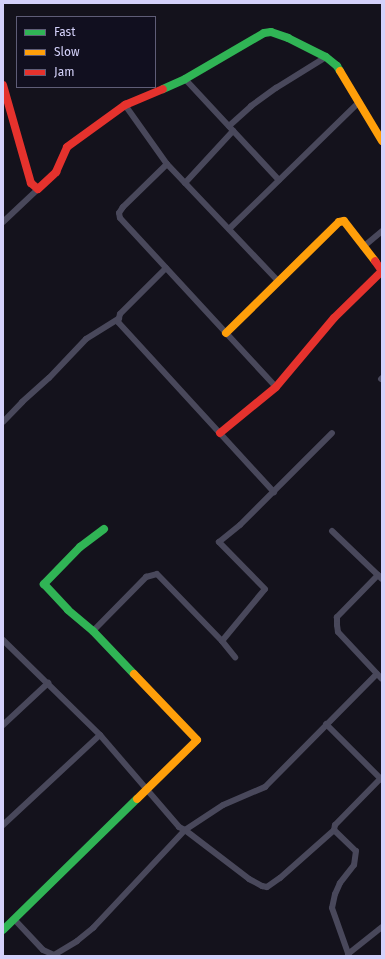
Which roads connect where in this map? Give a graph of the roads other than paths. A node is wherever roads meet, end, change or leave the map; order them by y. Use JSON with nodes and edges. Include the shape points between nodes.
{"nodes":[{"id":1,"x":326,"y":56,"type":"junction"},
{"id":2,"x":185,"y":79,"type":"junction"},
{"id":3,"x":3,"y":85,"type":"edge"},
{"id":4,"x":359,"y":102,"type":"junction"},
{"id":5,"x":125,"y":105,"type":"junction"},
{"id":6,"x":229,"y":126,"type":"junction"},
{"id":7,"x":233,"y":131,"type":"junction"},
{"id":8,"x":382,"y":141,"type":"edge"},
{"id":9,"x":167,"y":164,"type":"junction"},
{"id":10,"x":279,"y":180,"type":"junction"},
{"id":11,"x":185,"y":183,"type":"junction"},
{"id":12,"x":38,"y":189,"type":"junction"},
{"id":13,"x":3,"y":222,"type":"edge"},
{"id":14,"x":229,"y":229,"type":"junction"},
{"id":15,"x":382,"y":231,"type":"edge"},
{"id":16,"x":363,"y":247,"type":"junction"},
{"id":17,"x":166,"y":268,"type":"junction"},
{"id":18,"x":382,"y":271,"type":"edge"},
{"id":19,"x":278,"y":280,"type":"junction"},
{"id":20,"x":119,"y":318,"type":"junction"},
{"id":21,"x":226,"y":333,"type":"junction"},
{"id":22,"x":276,"y":387,"type":"junction"},
{"id":23,"x":3,"y":422,"type":"edge"},
{"id":24,"x":220,"y":432,"type":"junction"},
{"id":25,"x":332,"y":433,"type":"dead end"},
{"id":26,"x":274,"y":492,"type":"junction"},
{"id":27,"x":104,"y":529,"type":"dead end"},
{"id":28,"x":332,"y":531,"type":"dead end"},
{"id":29,"x":380,"y":577,"type":"edge"},
{"id":30,"x":93,"y":631,"type":"junction"},
{"id":31,"x":3,"y":640,"type":"edge"},
{"id":32,"x":222,"y":641,"type":"junction"},
{"id":33,"x":235,"y":657,"type":"dead end"},
{"id":34,"x":377,"y":674,"type":"junction"},
{"id":35,"x":382,"y":679,"type":"edge"},
{"id":36,"x":48,"y":683,"type":"junction"},
{"id":37,"x":326,"y":724,"type":"junction"},
{"id":38,"x":3,"y":725,"type":"edge"},
{"id":39,"x":100,"y":735,"type":"junction"},
{"id":40,"x":381,"y":780,"type":"edge"},
{"id":41,"x":148,"y":789,"type":"junction"},
{"id":42,"x":3,"y":825,"type":"edge"},
{"id":43,"x":185,"y":830,"type":"junction"},
{"id":44,"x":334,"y":830,"type":"junction"},
{"id":45,"x":14,"y":919,"type":"junction"},
{"id":46,"x":382,"y":927,"type":"edge"},
{"id":47,"x":3,"y":930,"type":"edge"},
{"id":48,"x":348,"y":955,"type":"edge"}],
"edges":[{"from":1,"to":2,"type":"street","via":[[288,38],[271,32],[264,33]]},
{"from":1,"to":4,"type":"street","via":[[337,66]]},
{"from":1,"to":6,"type":"street","via":[[251,106]]},
{"from":2,"to":5,"type":"street"},
{"from":2,"to":6,"type":"street"},
{"from":3,"to":12,"type":"street","via":[[31,183]]},
{"from":4,"to":8,"type":"street"},
{"from":4,"to":10,"type":"street"},
{"from":5,"to":9,"type":"street"},
{"from":5,"to":12,"type":"street","via":[[67,147],[56,172]]},
{"from":6,"to":7,"type":"street"},
{"from":7,"to":10,"type":"street"},
{"from":7,"to":11,"type":"street"},
{"from":9,"to":11,"type":"street"},
{"from":9,"to":17,"type":"street","via":[[119,213],[120,218]]},
{"from":10,"to":14,"type":"street"},
{"from":11,"to":14,"type":"street"},
{"from":12,"to":13,"type":"street"},
{"from":14,"to":19,"type":"street"},
{"from":15,"to":16,"type":"street"},
{"from":16,"to":18,"type":"street"},
{"from":16,"to":19,"type":"street","via":[[344,221],[339,222]]},
{"from":17,"to":20,"type":"street","via":[[120,314]]},
{"from":17,"to":21,"type":"street"},
{"from":18,"to":22,"type":"street","via":[[334,318]]},
{"from":19,"to":21,"type":"street"},
{"from":20,"to":23,"type":"street","via":[[86,339]]},
{"from":20,"to":24,"type":"street","via":[[120,324]]},
{"from":21,"to":22,"type":"street"},
{"from":22,"to":24,"type":"street"},
{"from":24,"to":26,"type":"street"},
{"from":25,"to":26,"type":"street"},
{"from":26,"to":32,"type":"street","via":[[219,542],[265,589]]},
{"from":27,"to":30,"type":"street","via":[[80,547],[44,584],[68,610]]},
{"from":28,"to":29,"type":"street"},
{"from":29,"to":34,"type":"street","via":[[336,617],[338,632]]},
{"from":30,"to":32,"type":"street","via":[[146,577],[156,574]]},
{"from":30,"to":41,"type":"street","via":[[197,740]]},
{"from":31,"to":36,"type":"street"},
{"from":32,"to":33,"type":"street"},
{"from":34,"to":35,"type":"street"},
{"from":34,"to":37,"type":"street"},
{"from":36,"to":38,"type":"street"},
{"from":36,"to":39,"type":"street"},
{"from":37,"to":40,"type":"street"},
{"from":37,"to":43,"type":"street","via":[[265,787],[223,805]]},
{"from":39,"to":41,"type":"street"},
{"from":39,"to":42,"type":"street"},
{"from":40,"to":44,"type":"street","via":[[335,825]]},
{"from":41,"to":43,"type":"street","via":[[179,827]]},
{"from":41,"to":45,"type":"street"},
{"from":43,"to":44,"type":"street","via":[[248,879],[268,887]]},
{"from":43,"to":45,"type":"street","via":[[93,928],[54,955],[43,950]]},
{"from":44,"to":48,"type":"street","via":[[356,851],[354,865],[340,883],[332,908]]},
{"from":45,"to":47,"type":"street"},
{"from":46,"to":48,"type":"street"}]}
